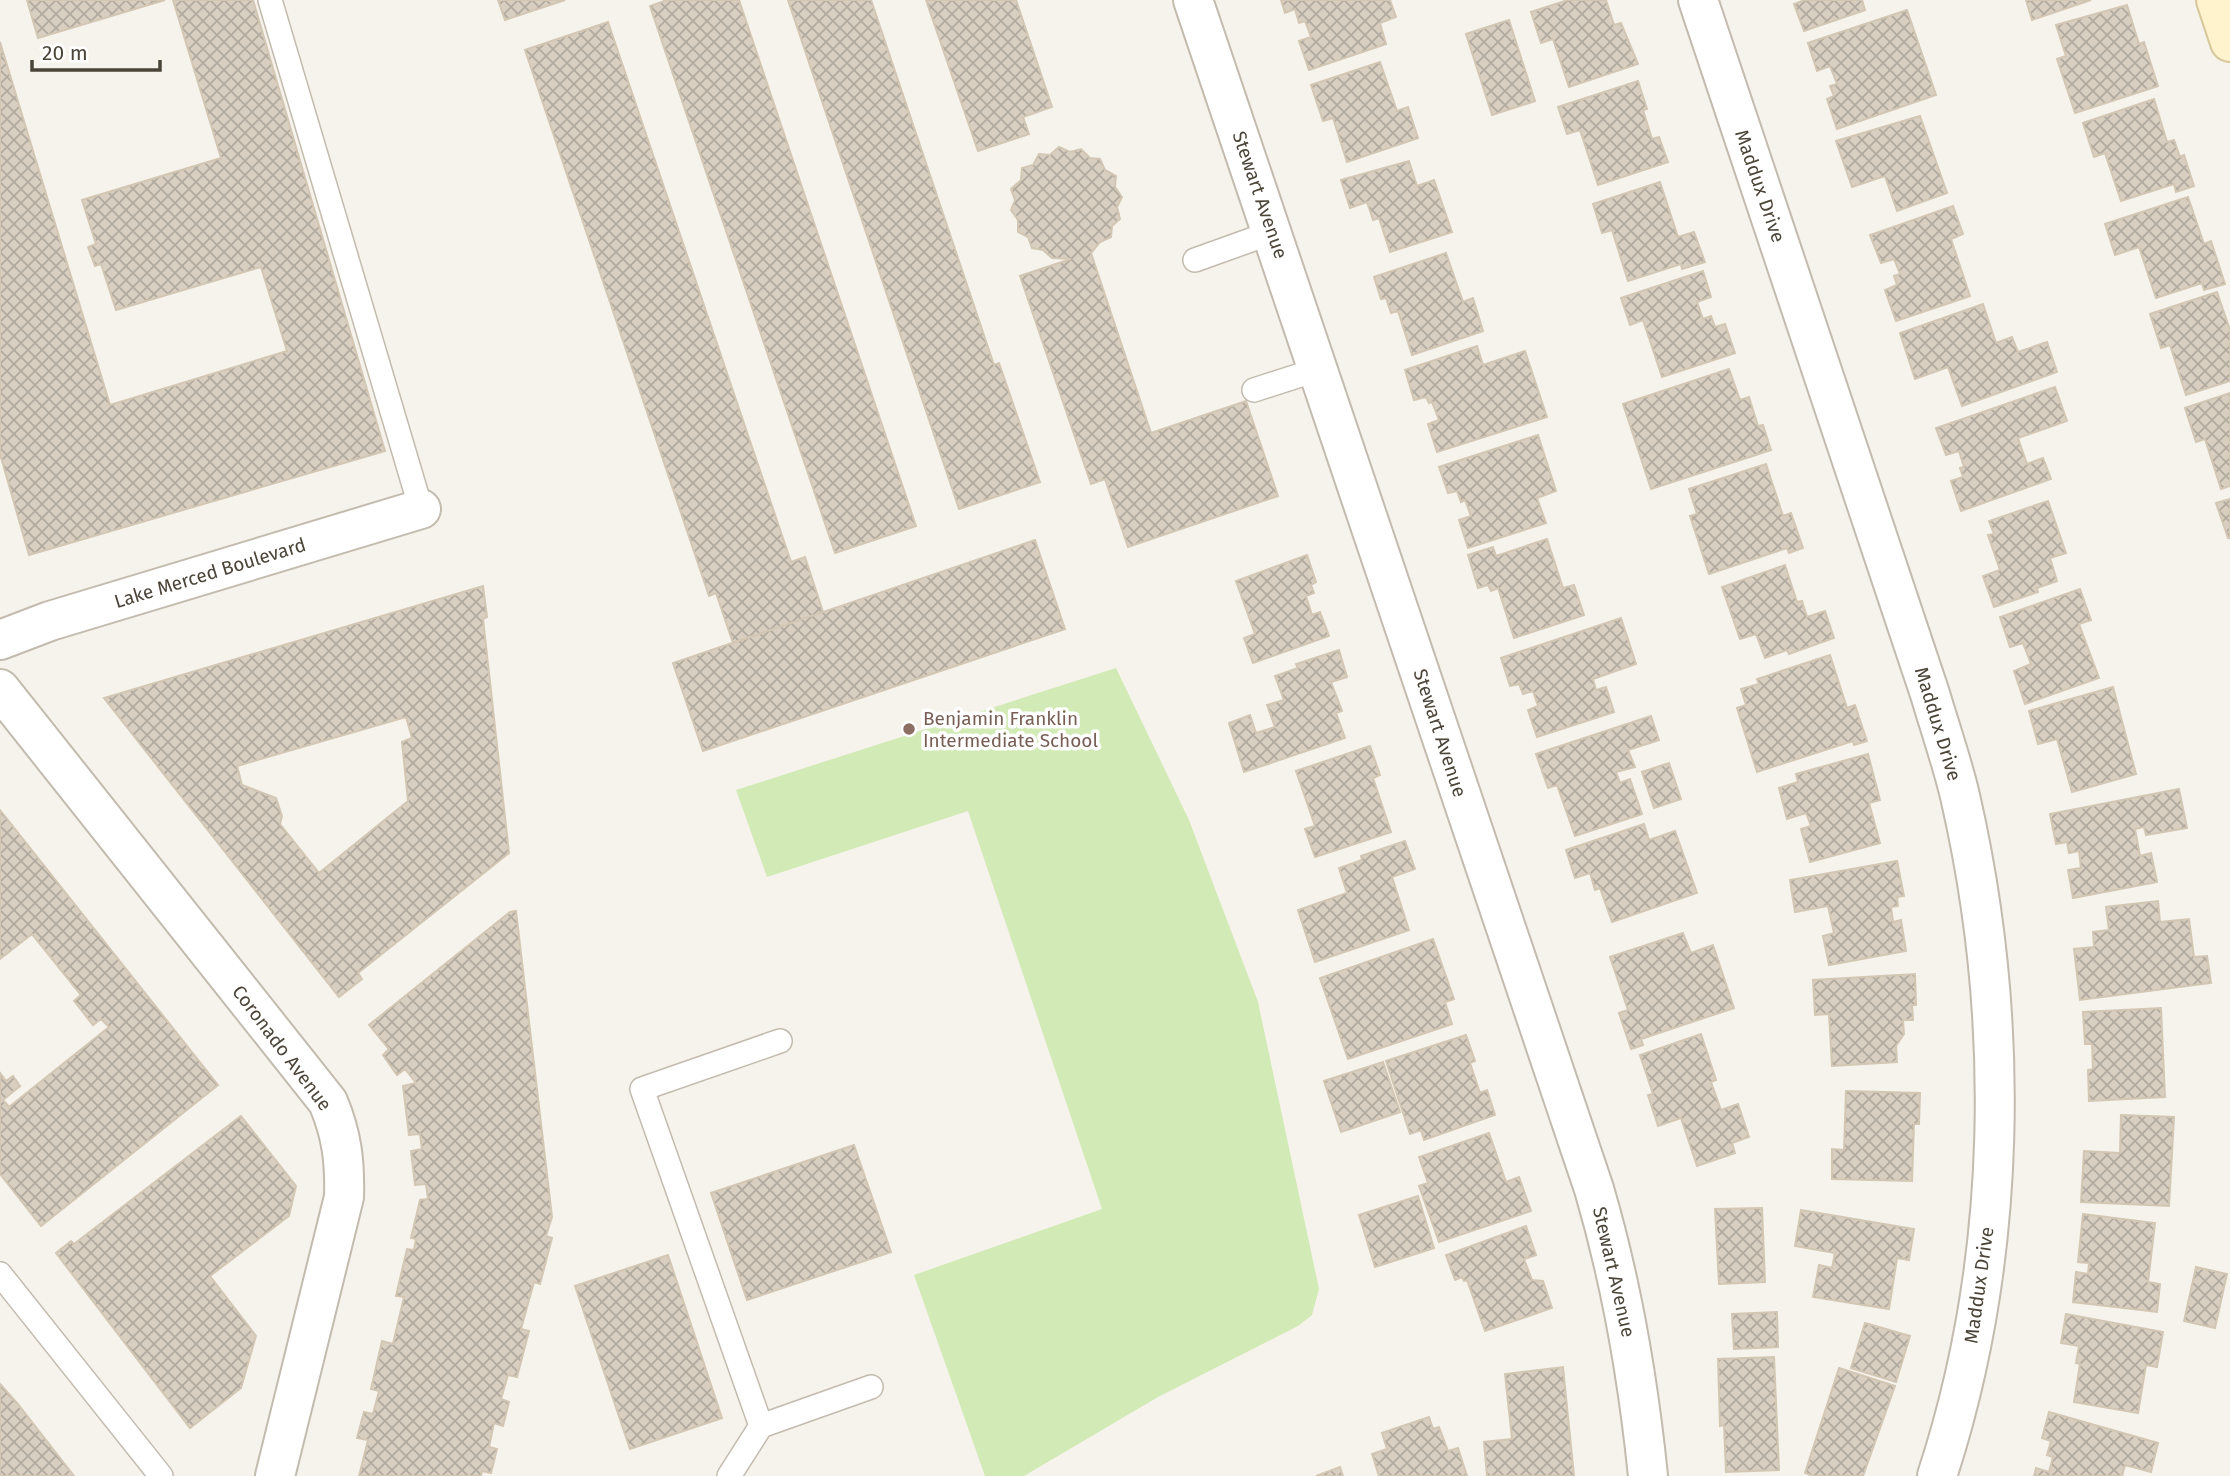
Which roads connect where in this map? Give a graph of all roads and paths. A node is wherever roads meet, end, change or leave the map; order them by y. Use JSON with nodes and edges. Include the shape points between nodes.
{"nodes":[{"id":1,"x":270,"y":0,"type":"edge"},
{"id":2,"x":1193,"y":0,"type":"edge"},
{"id":3,"x":1698,"y":0,"type":"edge"},
{"id":4,"x":2216,"y":0,"type":"edge"},
{"id":5,"x":2230,"y":41,"type":"edge"},
{"id":6,"x":1273,"y":232,"type":"junction"},
{"id":7,"x":1195,"y":260,"type":"dead end"},
{"id":8,"x":1319,"y":369,"type":"junction"},
{"id":9,"x":1254,"y":390,"type":"dead end"},
{"id":10,"x":421,"y":509,"type":"joint"},
{"id":11,"x":0,"y":640,"type":"edge"},
{"id":12,"x":0,"y":690,"type":"edge"},
{"id":13,"x":780,"y":1041,"type":"dead end"},
{"id":14,"x":0,"y":1274,"type":"edge"},
{"id":15,"x":871,"y":1387,"type":"dead end"},
{"id":16,"x":761,"y":1426,"type":"junction"},
{"id":17,"x":161,"y":1476,"type":"edge"},
{"id":18,"x":275,"y":1476,"type":"edge"},
{"id":19,"x":729,"y":1476,"type":"edge"},
{"id":20,"x":1648,"y":1476,"type":"edge"},
{"id":21,"x":1937,"y":1476,"type":"edge"}],
"edges":[{"from":1,"to":10,"type":"lane"},
{"from":2,"to":6,"type":"street","name":"Stewart Avenue"},
{"from":3,"to":21,"type":"street","name":"Maddux Drive","via":[[1930,694],[1959,794],[1978,890],[1995,1088],[1992,1181],[1968,1359]]},
{"from":4,"to":5,"type":"street"},
{"from":6,"to":7,"type":"lane"},
{"from":6,"to":8,"type":"street","name":"Stewart Avenue"},
{"from":8,"to":9,"type":"lane"},
{"from":8,"to":20,"type":"street","name":"Stewart Avenue","via":[[1605,1226],[1630,1333]]},
{"from":10,"to":11,"type":"street","name":"Lake Merced Boulevard"},
{"from":12,"to":18,"type":"street","name":"Coronado Avenue","via":[[328,1102],[341,1132],[344,1197]]},
{"from":13,"to":16,"type":"lane","via":[[642,1089]]},
{"from":14,"to":17,"type":"lane"},
{"from":15,"to":16,"type":"lane"},
{"from":16,"to":19,"type":"lane"}]}
